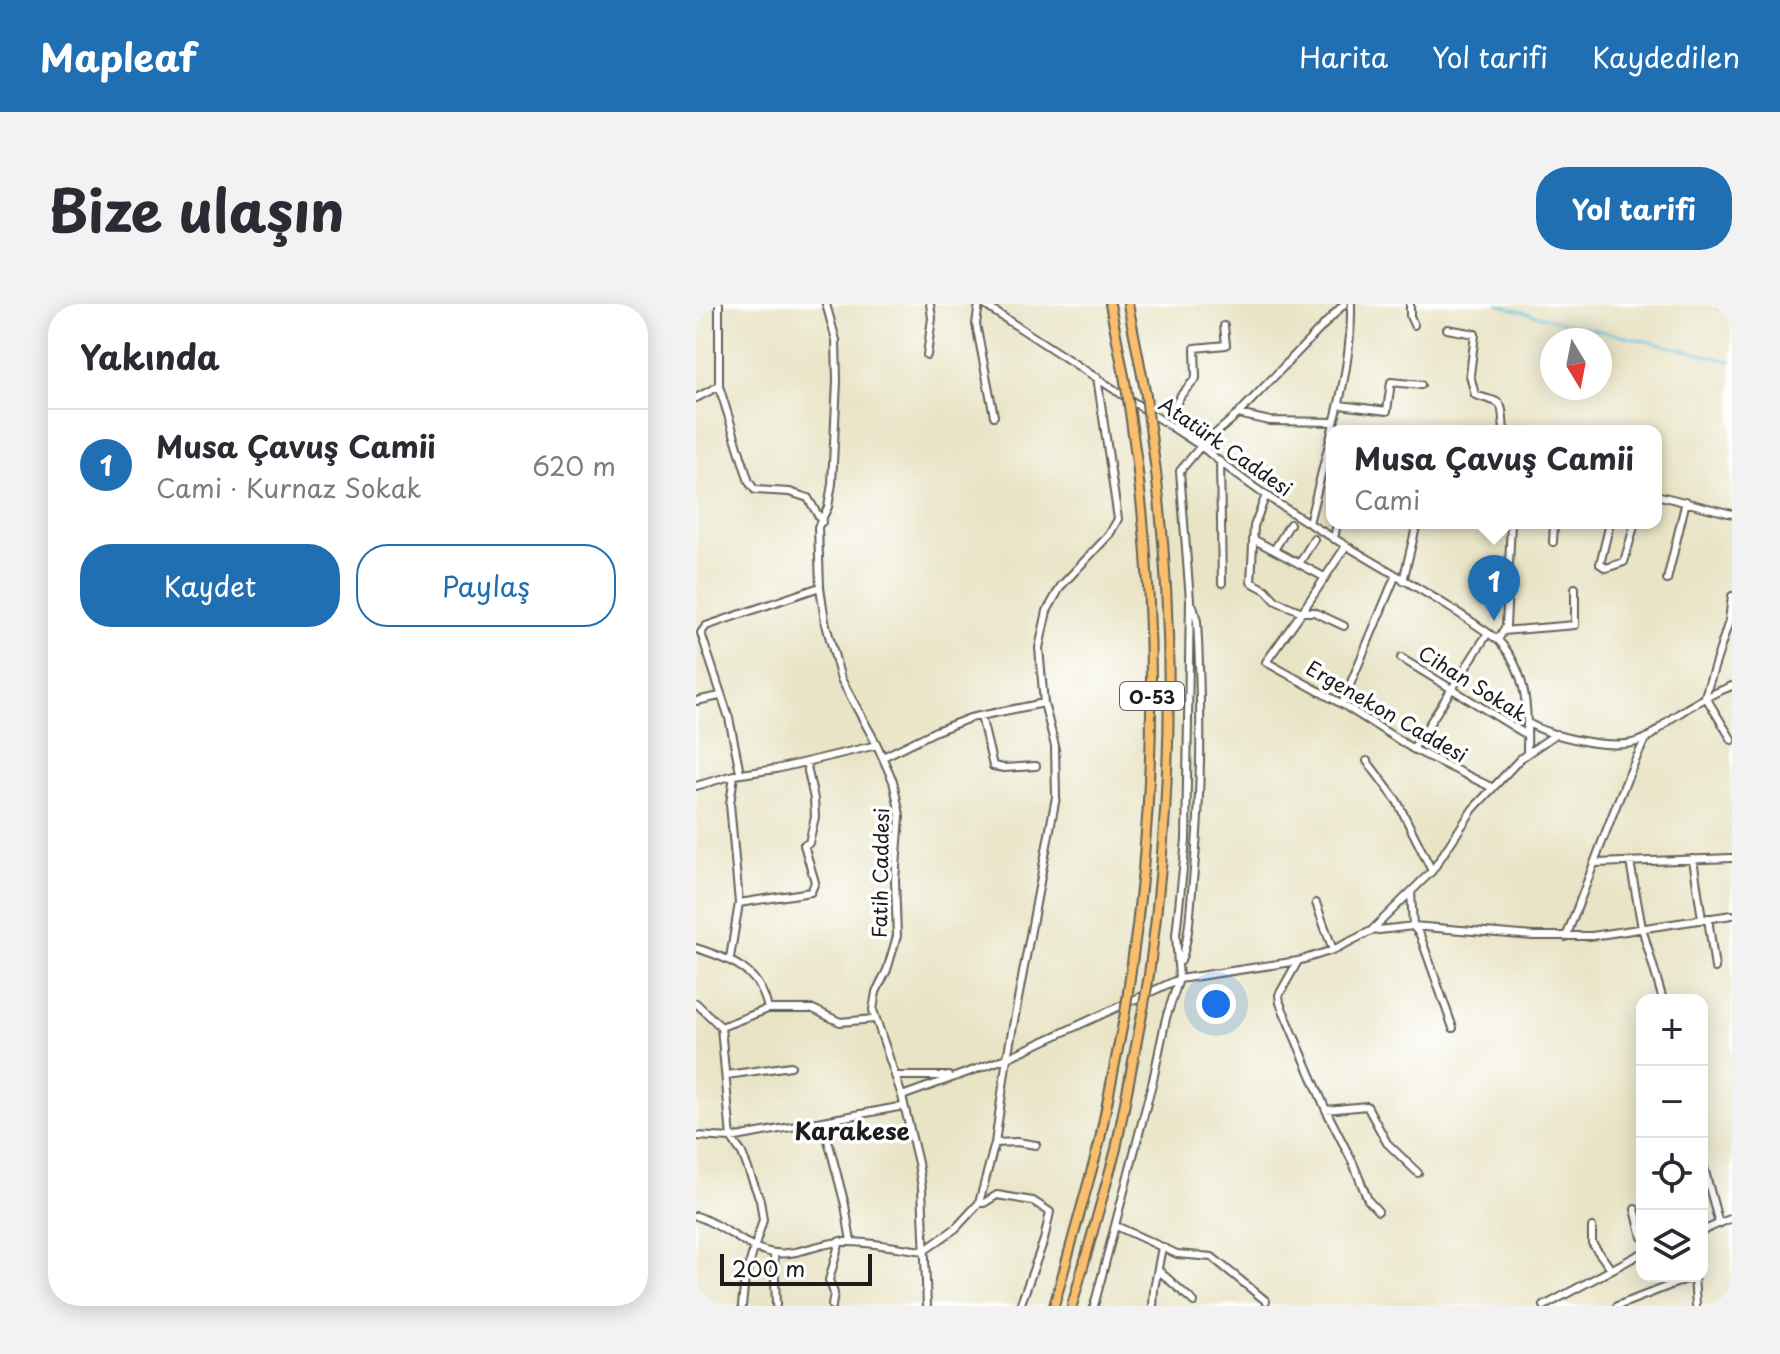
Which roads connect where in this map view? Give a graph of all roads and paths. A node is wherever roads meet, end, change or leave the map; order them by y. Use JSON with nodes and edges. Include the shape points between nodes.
{"nodes":[{"id":1,"x":719,"y":304,"type":"edge"},
{"id":2,"x":826,"y":304,"type":"edge"},
{"id":3,"x":930,"y":304,"type":"edge"},
{"id":4,"x":981,"y":304,"type":"edge"},
{"id":5,"x":1110,"y":304,"type":"edge"},
{"id":6,"x":1128,"y":304,"type":"edge"},
{"id":7,"x":1344,"y":304,"type":"edge"},
{"id":8,"x":1351,"y":304,"type":"edge"},
{"id":9,"x":1410,"y":304,"type":"edge"},
{"id":10,"x":1721,"y":304,"type":"edge"},
{"id":11,"x":1732,"y":306,"type":"edge"},
{"id":12,"x":1414,"y":325,"type":"dead end"},
{"id":13,"x":1224,"y":326,"type":"dead end"},
{"id":14,"x":1447,"y":329,"type":"dead end"},
{"id":15,"x":927,"y":355,"type":"dead end"},
{"id":16,"x":1097,"y":377,"type":"junction"},
{"id":17,"x":1421,"y":385,"type":"dead end"},
{"id":18,"x":719,"y":386,"type":"junction"},
{"id":19,"x":696,"y":398,"type":"edge"},
{"id":20,"x":1340,"y":405,"type":"junction"},
{"id":21,"x":1238,"y":414,"type":"junction"},
{"id":22,"x":994,"y":416,"type":"dead end"},
{"id":23,"x":1334,"y":422,"type":"junction"},
{"id":24,"x":1333,"y":425,"type":"edge"},
{"id":25,"x":1503,"y":425,"type":"edge"},
{"id":26,"x":1181,"y":433,"type":"junction"},
{"id":27,"x":1201,"y":446,"type":"junction"},
{"id":28,"x":1326,"y":455,"type":"edge"},
{"id":29,"x":1220,"y":462,"type":"junction"},
{"id":30,"x":1266,"y":495,"type":"junction"},
{"id":31,"x":1662,"y":496,"type":"edge"},
{"id":32,"x":1686,"y":501,"type":"junction"},
{"id":33,"x":1732,"y":514,"type":"edge"},
{"id":34,"x":822,"y":522,"type":"junction"},
{"id":35,"x":1309,"y":523,"type":"junction"},
{"id":36,"x":1290,"y":524,"type":"dead end"},
{"id":37,"x":1336,"y":529,"type":"edge"},
{"id":38,"x":1415,"y":529,"type":"edge"},
{"id":39,"x":1511,"y":529,"type":"edge"},
{"id":40,"x":1554,"y":529,"type":"edge"},
{"id":41,"x":1609,"y":529,"type":"edge"},
{"id":42,"x":1633,"y":529,"type":"edge"},
{"id":43,"x":1253,"y":539,"type":"junction"},
{"id":44,"x":1314,"y":539,"type":"dead end"},
{"id":45,"x":1334,"y":539,"type":"junction"},
{"id":46,"x":1553,"y":542,"type":"dead end"},
{"id":47,"x":1346,"y":546,"type":"junction"},
{"id":48,"x":1274,"y":550,"type":"junction"},
{"id":49,"x":1299,"y":564,"type":"junction"},
{"id":50,"x":1324,"y":577,"type":"junction"},
{"id":51,"x":1395,"y":577,"type":"junction"},
{"id":52,"x":1667,"y":580,"type":"dead end"},
{"id":53,"x":1403,"y":581,"type":"junction"},
{"id":54,"x":1222,"y":583,"type":"dead end"},
{"id":55,"x":820,"y":587,"type":"junction"},
{"id":56,"x":1575,"y":588,"type":"dead end"},
{"id":57,"x":1732,"y":596,"type":"edge"},
{"id":58,"x":1190,"y":600,"type":"junction"},
{"id":59,"x":1302,"y":612,"type":"junction"},
{"id":60,"x":696,"y":620,"type":"edge"},
{"id":61,"x":1344,"y":626,"type":"dead end"},
{"id":62,"x":704,"y":628,"type":"junction"},
{"id":63,"x":1503,"y":631,"type":"junction"},
{"id":64,"x":1488,"y":633,"type":"junction"},
{"id":65,"x":1498,"y":640,"type":"junction"},
{"id":66,"x":1401,"y":658,"type":"dead end"},
{"id":67,"x":1732,"y":686,"type":"edge"},
{"id":68,"x":1452,"y":690,"type":"junction"},
{"id":69,"x":720,"y":696,"type":"junction"},
{"id":70,"x":1705,"y":696,"type":"junction"},
{"id":71,"x":696,"y":701,"type":"edge"},
{"id":72,"x":1044,"y":703,"type":"junction"},
{"id":73,"x":1342,"y":704,"type":"junction"},
{"id":74,"x":981,"y":716,"type":"junction"},
{"id":75,"x":1528,"y":723,"type":"junction"},
{"id":76,"x":1556,"y":734,"type":"junction"},
{"id":77,"x":1527,"y":735,"type":"junction"},
{"id":78,"x":1646,"y":739,"type":"junction"},
{"id":79,"x":1732,"y":740,"type":"edge"},
{"id":80,"x":877,"y":745,"type":"junction"},
{"id":81,"x":1413,"y":749,"type":"junction"},
{"id":82,"x":1527,"y":752,"type":"junction"},
{"id":83,"x":883,"y":757,"type":"junction"},
{"id":84,"x":1367,"y":761,"type":"dead end"},
{"id":85,"x":806,"y":762,"type":"junction"},
{"id":86,"x":1036,"y":766,"type":"dead end"},
{"id":87,"x":737,"y":773,"type":"junction"},
{"id":88,"x":696,"y":786,"type":"edge"},
{"id":89,"x":1493,"y":788,"type":"junction"},
{"id":90,"x":1732,"y":858,"type":"edge"},
{"id":91,"x":1693,"y":859,"type":"junction"},
{"id":92,"x":1630,"y":862,"type":"junction"},
{"id":93,"x":1596,"y":863,"type":"junction"},
{"id":94,"x":1432,"y":871,"type":"junction"},
{"id":95,"x":1411,"y":891,"type":"junction"},
{"id":96,"x":739,"y":903,"type":"junction"},
{"id":97,"x":1316,"y":903,"type":"dead end"},
{"id":98,"x":1732,"y":915,"type":"edge"},
{"id":99,"x":1705,"y":919,"type":"junction"},
{"id":100,"x":1413,"y":926,"type":"junction"},
{"id":101,"x":1642,"y":928,"type":"junction"},
{"id":102,"x":1371,"y":931,"type":"junction"},
{"id":103,"x":1566,"y":937,"type":"junction"},
{"id":104,"x":696,"y":948,"type":"edge"},
{"id":105,"x":1333,"y":950,"type":"junction"},
{"id":106,"x":730,"y":958,"type":"junction"},
{"id":107,"x":1298,"y":961,"type":"junction"},
{"id":108,"x":1179,"y":968,"type":"junction"},
{"id":109,"x":1715,"y":968,"type":"dead end"},
{"id":110,"x":1179,"y":979,"type":"junction"},
{"id":111,"x":1661,"y":994,"type":"edge"},
{"id":112,"x":696,"y":1003,"type":"edge"},
{"id":113,"x":768,"y":1009,"type":"junction"},
{"id":114,"x":874,"y":1019,"type":"junction"},
{"id":115,"x":721,"y":1027,"type":"junction"},
{"id":116,"x":1453,"y":1028,"type":"dead end"},
{"id":117,"x":1007,"y":1058,"type":"junction"},
{"id":118,"x":791,"y":1066,"type":"dead end"},
{"id":119,"x":727,"y":1075,"type":"junction"},
{"id":120,"x":895,"y":1076,"type":"junction"},
{"id":121,"x":956,"y":1076,"type":"junction"},
{"id":122,"x":902,"y":1096,"type":"junction"},
{"id":123,"x":904,"y":1106,"type":"junction"},
{"id":124,"x":1326,"y":1110,"type":"junction"},
{"id":125,"x":823,"y":1121,"type":"junction"},
{"id":126,"x":696,"y":1136,"type":"edge"},
{"id":127,"x":731,"y":1138,"type":"junction"},
{"id":128,"x":995,"y":1143,"type":"junction"},
{"id":129,"x":1036,"y":1145,"type":"dead end"},
{"id":130,"x":988,"y":1171,"type":"junction"},
{"id":131,"x":1418,"y":1173,"type":"dead end"},
{"id":132,"x":1708,"y":1183,"type":"edge"},
{"id":133,"x":997,"y":1195,"type":"junction"},
{"id":134,"x":979,"y":1203,"type":"junction"},
{"id":135,"x":1635,"y":1209,"type":"dead end"},
{"id":136,"x":1378,"y":1211,"type":"dead end"},
{"id":137,"x":1636,"y":1213,"type":"edge"},
{"id":138,"x":696,"y":1216,"type":"edge"},
{"id":139,"x":1732,"y":1218,"type":"edge"},
{"id":140,"x":1719,"y":1224,"type":"junction"},
{"id":141,"x":1116,"y":1226,"type":"junction"},
{"id":142,"x":1592,"y":1227,"type":"dead end"},
{"id":143,"x":1708,"y":1229,"type":"edge"},
{"id":144,"x":840,"y":1241,"type":"junction"},
{"id":145,"x":851,"y":1242,"type":"junction"},
{"id":146,"x":757,"y":1247,"type":"junction"},
{"id":147,"x":1162,"y":1247,"type":"junction"},
{"id":148,"x":924,"y":1251,"type":"junction"},
{"id":149,"x":774,"y":1253,"type":"junction"},
{"id":150,"x":1636,"y":1256,"type":"edge"},
{"id":151,"x":1610,"y":1268,"type":"junction"},
{"id":152,"x":1158,"y":1270,"type":"junction"},
{"id":153,"x":1679,"y":1282,"type":"edge"},
{"id":154,"x":1694,"y":1282,"type":"edge"},
{"id":155,"x":1266,"y":1301,"type":"dead end"},
{"id":156,"x":1194,"y":1302,"type":"dead end"},
{"id":157,"x":776,"y":1305,"type":"edge"},
{"id":158,"x":742,"y":1306,"type":"edge"},
{"id":159,"x":832,"y":1306,"type":"edge"},
{"id":160,"x":927,"y":1306,"type":"edge"},
{"id":161,"x":1020,"y":1306,"type":"edge"},
{"id":162,"x":1054,"y":1306,"type":"edge"},
{"id":163,"x":1072,"y":1306,"type":"edge"},
{"id":164,"x":1094,"y":1306,"type":"edge"},
{"id":165,"x":1153,"y":1306,"type":"edge"},
{"id":166,"x":1544,"y":1306,"type":"edge"},
{"id":167,"x":1617,"y":1306,"type":"edge"},
{"id":168,"x":1696,"y":1306,"type":"edge"}],
"edges":[{"from":1,"to":18,"type":"street"},
{"from":2,"to":34,"type":"street","name":"Fatih Caddesi","via":[[836,340],[837,381],[832,484]]},
{"from":3,"to":15,"type":"street"},
{"from":4,"to":16,"type":"street","name":"Atatürk Caddesi"},
{"from":4,"to":22,"type":"street","via":[[976,324]]},
{"from":5,"to":162,"type":"highway","number":"O-53","bridge":true,"via":[[1129,406],[1149,591],[1152,721],[1143,874],[1125,1013],[1099,1144]]},
{"from":6,"to":163,"type":"highway","number":"O-53","bridge":true,"via":[[1146,396],[1167,590],[1170,735],[1149,975],[1116,1149]]},
{"from":7,"to":21,"type":"street"},
{"from":8,"to":20,"type":"street"},
{"from":9,"to":12,"type":"street"},
{"from":10,"to":11,"type":"street"},
{"from":13,"to":26,"type":"street","via":[[1226,345],[1195,348],[1196,378],[1173,409]]},
{"from":14,"to":25,"type":"street","via":[[1475,334],[1471,386],[1475,395],[1501,403]]},
{"from":16,"to":26,"type":"street","name":"Atatürk Caddesi"},
{"from":16,"to":72,"type":"street","via":[[1118,519],[1061,586],[1047,611],[1039,648]]},
{"from":17,"to":20,"type":"street","via":[[1391,382],[1387,411]]},
{"from":18,"to":19,"type":"street"},
{"from":18,"to":34,"type":"street","via":[[755,490],[808,498]]},
{"from":20,"to":23,"type":"street"},
{"from":21,"to":23,"type":"street","via":[[1270,421]]},
{"from":21,"to":27,"type":"street"},
{"from":23,"to":24,"type":"street"},
{"from":26,"to":27,"type":"street","name":"Atatürk Caddesi"},
{"from":27,"to":29,"type":"street","name":"Atatürk Caddesi"},
{"from":27,"to":58,"type":"street","via":[[1179,476]]},
{"from":28,"to":35,"type":"street"},
{"from":29,"to":30,"type":"street","name":"Atatürk Caddesi"},
{"from":29,"to":54,"type":"street"},
{"from":30,"to":35,"type":"street","name":"Atatürk Caddesi"},
{"from":30,"to":43,"type":"street"},
{"from":31,"to":32,"type":"street"},
{"from":32,"to":33,"type":"street"},
{"from":32,"to":52,"type":"street"},
{"from":34,"to":55,"type":"street","name":"Fatih Caddesi"},
{"from":35,"to":45,"type":"street","name":"Atatürk Caddesi"},
{"from":36,"to":48,"type":"street"},
{"from":37,"to":45,"type":"street"},
{"from":38,"to":53,"type":"street"},
{"from":39,"to":63,"type":"street"},
{"from":40,"to":46,"type":"street"},
{"from":41,"to":42,"type":"street","via":[[1600,564],[1606,568],[1624,562]]},
{"from":43,"to":48,"type":"street"},
{"from":43,"to":59,"type":"street","via":[[1251,582]]},
{"from":44,"to":49,"type":"street"},
{"from":45,"to":47,"type":"street","name":"Atatürk Caddesi"},
{"from":47,"to":50,"type":"street"},
{"from":47,"to":51,"type":"street","name":"Atatürk Caddesi"},
{"from":48,"to":49,"type":"street"},
{"from":49,"to":50,"type":"street"},
{"from":50,"to":59,"type":"street"},
{"from":51,"to":53,"type":"street","name":"Atatürk Caddesi"},
{"from":51,"to":73,"type":"street"},
{"from":53,"to":64,"type":"street","name":"Atatürk Caddesi"},
{"from":55,"to":62,"type":"street"},
{"from":55,"to":80,"type":"street","name":"Fatih Caddesi","via":[[841,679]]},
{"from":56,"to":63,"type":"street","via":[[1575,625]]},
{"from":57,"to":70,"type":"street"},
{"from":58,"to":108,"type":"street"},
{"from":58,"to":108,"type":"street","via":[[1197,621],[1202,747],[1196,857]]},
{"from":59,"to":61,"type":"street"},
{"from":59,"to":73,"type":"street","name":"Ergenekon Caddesi","via":[[1266,662]]},
{"from":60,"to":62,"type":"street"},
{"from":62,"to":69,"type":"street","via":[[703,645]]},
{"from":63,"to":65,"type":"street"},
{"from":64,"to":65,"type":"street","name":"Atatürk Caddesi"},
{"from":64,"to":68,"type":"street"},
{"from":65,"to":75,"type":"street","name":"Atatürk Caddesi","via":[[1521,674]]},
{"from":66,"to":68,"type":"street","name":"Cihan Sokak"},
{"from":67,"to":70,"type":"street"},
{"from":68,"to":77,"type":"street","name":"Cihan Sokak"},
{"from":68,"to":81,"type":"street"},
{"from":69,"to":71,"type":"street"},
{"from":69,"to":87,"type":"street","via":[[729,718]]},
{"from":70,"to":78,"type":"street"},
{"from":70,"to":79,"type":"street"},
{"from":72,"to":74,"type":"street"},
{"from":72,"to":117,"type":"street","via":[[1055,746],[1056,797]]},
{"from":73,"to":81,"type":"street","name":"Ergenekon Caddesi"},
{"from":74,"to":83,"type":"street"},
{"from":74,"to":86,"type":"street","via":[[993,766]]},
{"from":75,"to":76,"type":"street"},
{"from":75,"to":77,"type":"street","name":"Atatürk Caddesi"},
{"from":76,"to":78,"type":"street","via":[[1609,744]]},
{"from":76,"to":82,"type":"street"},
{"from":77,"to":82,"type":"street","name":"Atatürk Caddesi"},
{"from":78,"to":93,"type":"street"},
{"from":80,"to":83,"type":"street","name":"Fatih Caddesi"},
{"from":80,"to":85,"type":"street"},
{"from":81,"to":89,"type":"street","name":"Ergenekon Caddesi"},
{"from":82,"to":89,"type":"street"},
{"from":83,"to":114,"type":"street","name":"Fatih Caddesi","via":[[900,816],[897,936],[873,1001]]},
{"from":84,"to":94,"type":"street","via":[[1397,801]]},
{"from":85,"to":87,"type":"street"},
{"from":85,"to":96,"type":"street","via":[[814,808],[809,843],[804,845],[815,882],[811,892]]},
{"from":87,"to":88,"type":"street"},
{"from":87,"to":96,"type":"street","via":[[730,804]]},
{"from":89,"to":94,"type":"street"},
{"from":90,"to":91,"type":"street"},
{"from":91,"to":92,"type":"street"},
{"from":91,"to":99,"type":"street"},
{"from":92,"to":93,"type":"street"},
{"from":92,"to":101,"type":"street"},
{"from":93,"to":103,"type":"street"},
{"from":94,"to":95,"type":"street"},
{"from":95,"to":100,"type":"street"},
{"from":95,"to":102,"type":"street"},
{"from":96,"to":106,"type":"street"},
{"from":97,"to":105,"type":"street"},
{"from":98,"to":99,"type":"street"},
{"from":99,"to":101,"type":"street"},
{"from":99,"to":109,"type":"street"},
{"from":100,"to":102,"type":"street"},
{"from":100,"to":103,"type":"street"},
{"from":100,"to":116,"type":"street"},
{"from":101,"to":103,"type":"street"},
{"from":101,"to":111,"type":"street"},
{"from":102,"to":105,"type":"street"},
{"from":104,"to":106,"type":"street"},
{"from":105,"to":107,"type":"street"},
{"from":106,"to":113,"type":"street","via":[[762,985]]},
{"from":107,"to":110,"type":"street"},
{"from":107,"to":124,"type":"street","via":[[1279,995],[1280,1003]]},
{"from":108,"to":110,"type":"street"},
{"from":110,"to":117,"type":"street"},
{"from":110,"to":141,"type":"street"},
{"from":112,"to":115,"type":"street"},
{"from":113,"to":114,"type":"street","via":[[813,1009],[840,1022]]},
{"from":113,"to":115,"type":"street"},
{"from":114,"to":120,"type":"street"},
{"from":115,"to":119,"type":"street"},
{"from":117,"to":121,"type":"street"},
{"from":117,"to":128,"type":"street"},
{"from":118,"to":119,"type":"street"},
{"from":119,"to":127,"type":"street"},
{"from":120,"to":121,"type":"street"},
{"from":120,"to":122,"type":"street"},
{"from":121,"to":122,"type":"street"},
{"from":122,"to":123,"type":"street"},
{"from":123,"to":125,"type":"street"},
{"from":123,"to":148,"type":"street","via":[[922,1188]]},
{"from":124,"to":131,"type":"street","via":[[1367,1106],[1387,1143]]},
{"from":124,"to":136,"type":"street"},
{"from":125,"to":127,"type":"street"},
{"from":125,"to":145,"type":"street"},
{"from":126,"to":127,"type":"street"},
{"from":127,"to":146,"type":"street","via":[[760,1200],[763,1220]]},
{"from":128,"to":129,"type":"street"},
{"from":128,"to":130,"type":"street"},
{"from":130,"to":133,"type":"street"},
{"from":130,"to":134,"type":"street"},
{"from":132,"to":140,"type":"street"},
{"from":133,"to":134,"type":"street"},
{"from":133,"to":161,"type":"street","via":[[1033,1201],[1050,1212]]},
{"from":134,"to":148,"type":"street"},
{"from":135,"to":137,"type":"street"},
{"from":138,"to":146,"type":"street"},
{"from":139,"to":140,"type":"street"},
{"from":140,"to":143,"type":"street"},
{"from":141,"to":147,"type":"street"},
{"from":141,"to":164,"type":"street"},
{"from":142,"to":151,"type":"street","via":[[1592,1243]]},
{"from":144,"to":145,"type":"street"},
{"from":144,"to":149,"type":"street"},
{"from":144,"to":159,"type":"street","via":[[829,1280]]},
{"from":145,"to":148,"type":"street"},
{"from":146,"to":149,"type":"street"},
{"from":146,"to":158,"type":"street"},
{"from":147,"to":152,"type":"street"},
{"from":147,"to":155,"type":"street","via":[[1191,1257],[1212,1257]]},
{"from":148,"to":160,"type":"street"},
{"from":149,"to":157,"type":"street"},
{"from":150,"to":151,"type":"street"},
{"from":151,"to":166,"type":"street"},
{"from":152,"to":156,"type":"street"},
{"from":152,"to":165,"type":"street"},
{"from":153,"to":167,"type":"street"},
{"from":154,"to":168,"type":"street"}]}
